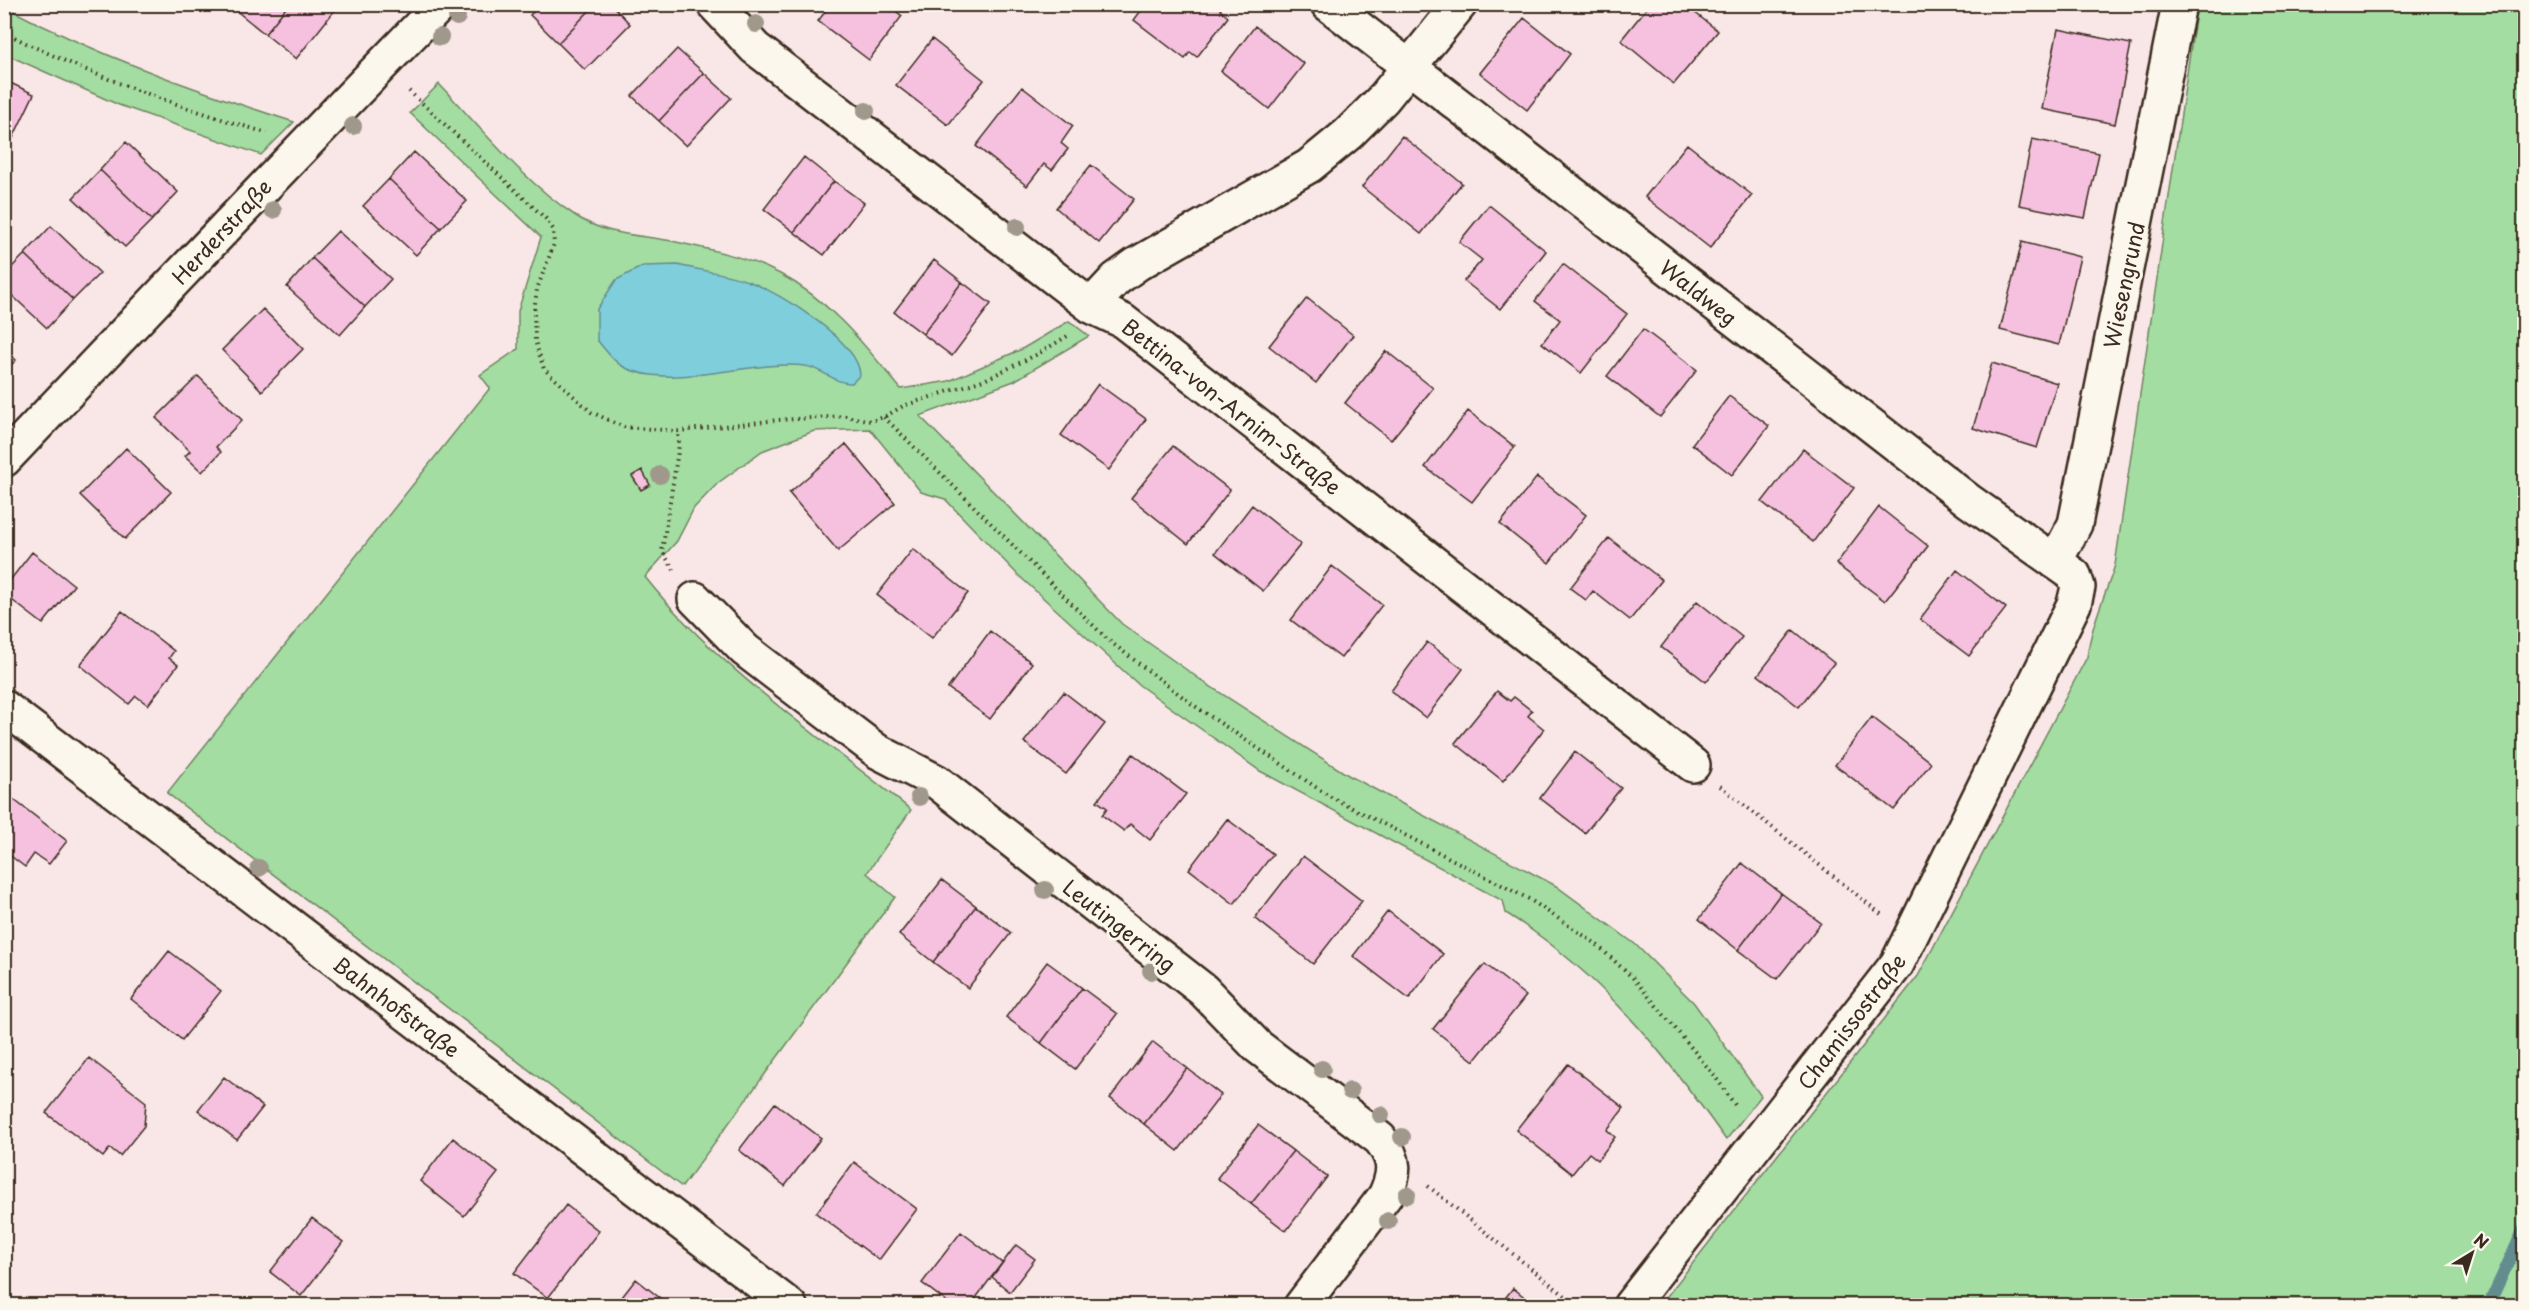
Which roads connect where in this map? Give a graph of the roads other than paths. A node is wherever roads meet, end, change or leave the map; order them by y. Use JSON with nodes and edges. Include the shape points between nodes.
{"nodes":[{"id":1,"x":714,"y":4,"type":"edge"},
{"id":2,"x":1328,"y":4,"type":"edge"},
{"id":3,"x":1460,"y":4,"type":"edge"},
{"id":4,"x":2179,"y":4,"type":"edge"},
{"id":5,"x":434,"y":6,"type":"edge"},
{"id":6,"x":1409,"y":68,"type":"junction"},
{"id":7,"x":1091,"y":306,"type":"junction"},
{"id":8,"x":4,"y":460,"type":"edge"},
{"id":9,"x":2065,"y":569,"type":"junction"},
{"id":10,"x":695,"y":599,"type":"road end"},
{"id":11,"x":4,"y":707,"type":"edge"},
{"id":12,"x":1693,"y":765,"type":"road end"},
{"id":13,"x":790,"y":1305,"type":"edge"},
{"id":14,"x":1300,"y":1305,"type":"edge"},
{"id":15,"x":1630,"y":1305,"type":"edge"}],
"edges":[{"from":1,"to":7,"type":"street","name":"Bettina-von-Arnim-Straße","via":[[755,48]]},
{"from":2,"to":6,"type":"street","name":"Waldweg"},
{"from":3,"to":6,"type":"street"},
{"from":4,"to":9,"type":"street","name":"Wiesengrund"},
{"from":5,"to":8,"type":"street","name":"Herderstraße","via":[[383,67],[306,142]]},
{"from":6,"to":7,"type":"street","via":[[1348,134],[1309,166],[1137,264],[1116,279]]},
{"from":6,"to":9,"type":"street","name":"Waldweg","via":[[1960,494]]},
{"from":7,"to":12,"type":"street","name":"Bettina-von-Arnim-Straße","via":[[1123,321]]},
{"from":9,"to":15,"type":"street","name":"Chamissostraße","via":[[2078,587],[2074,604],[1911,938],[1887,979]]},
{"from":10,"to":14,"type":"street","name":"Leutingerring","via":[[754,658],[877,751],[937,782],[1203,990],[1257,1046],[1380,1139],[1391,1153],[1395,1168],[1385,1196]]},
{"from":11,"to":13,"type":"street","name":"Bahnhofstraße"}]}
